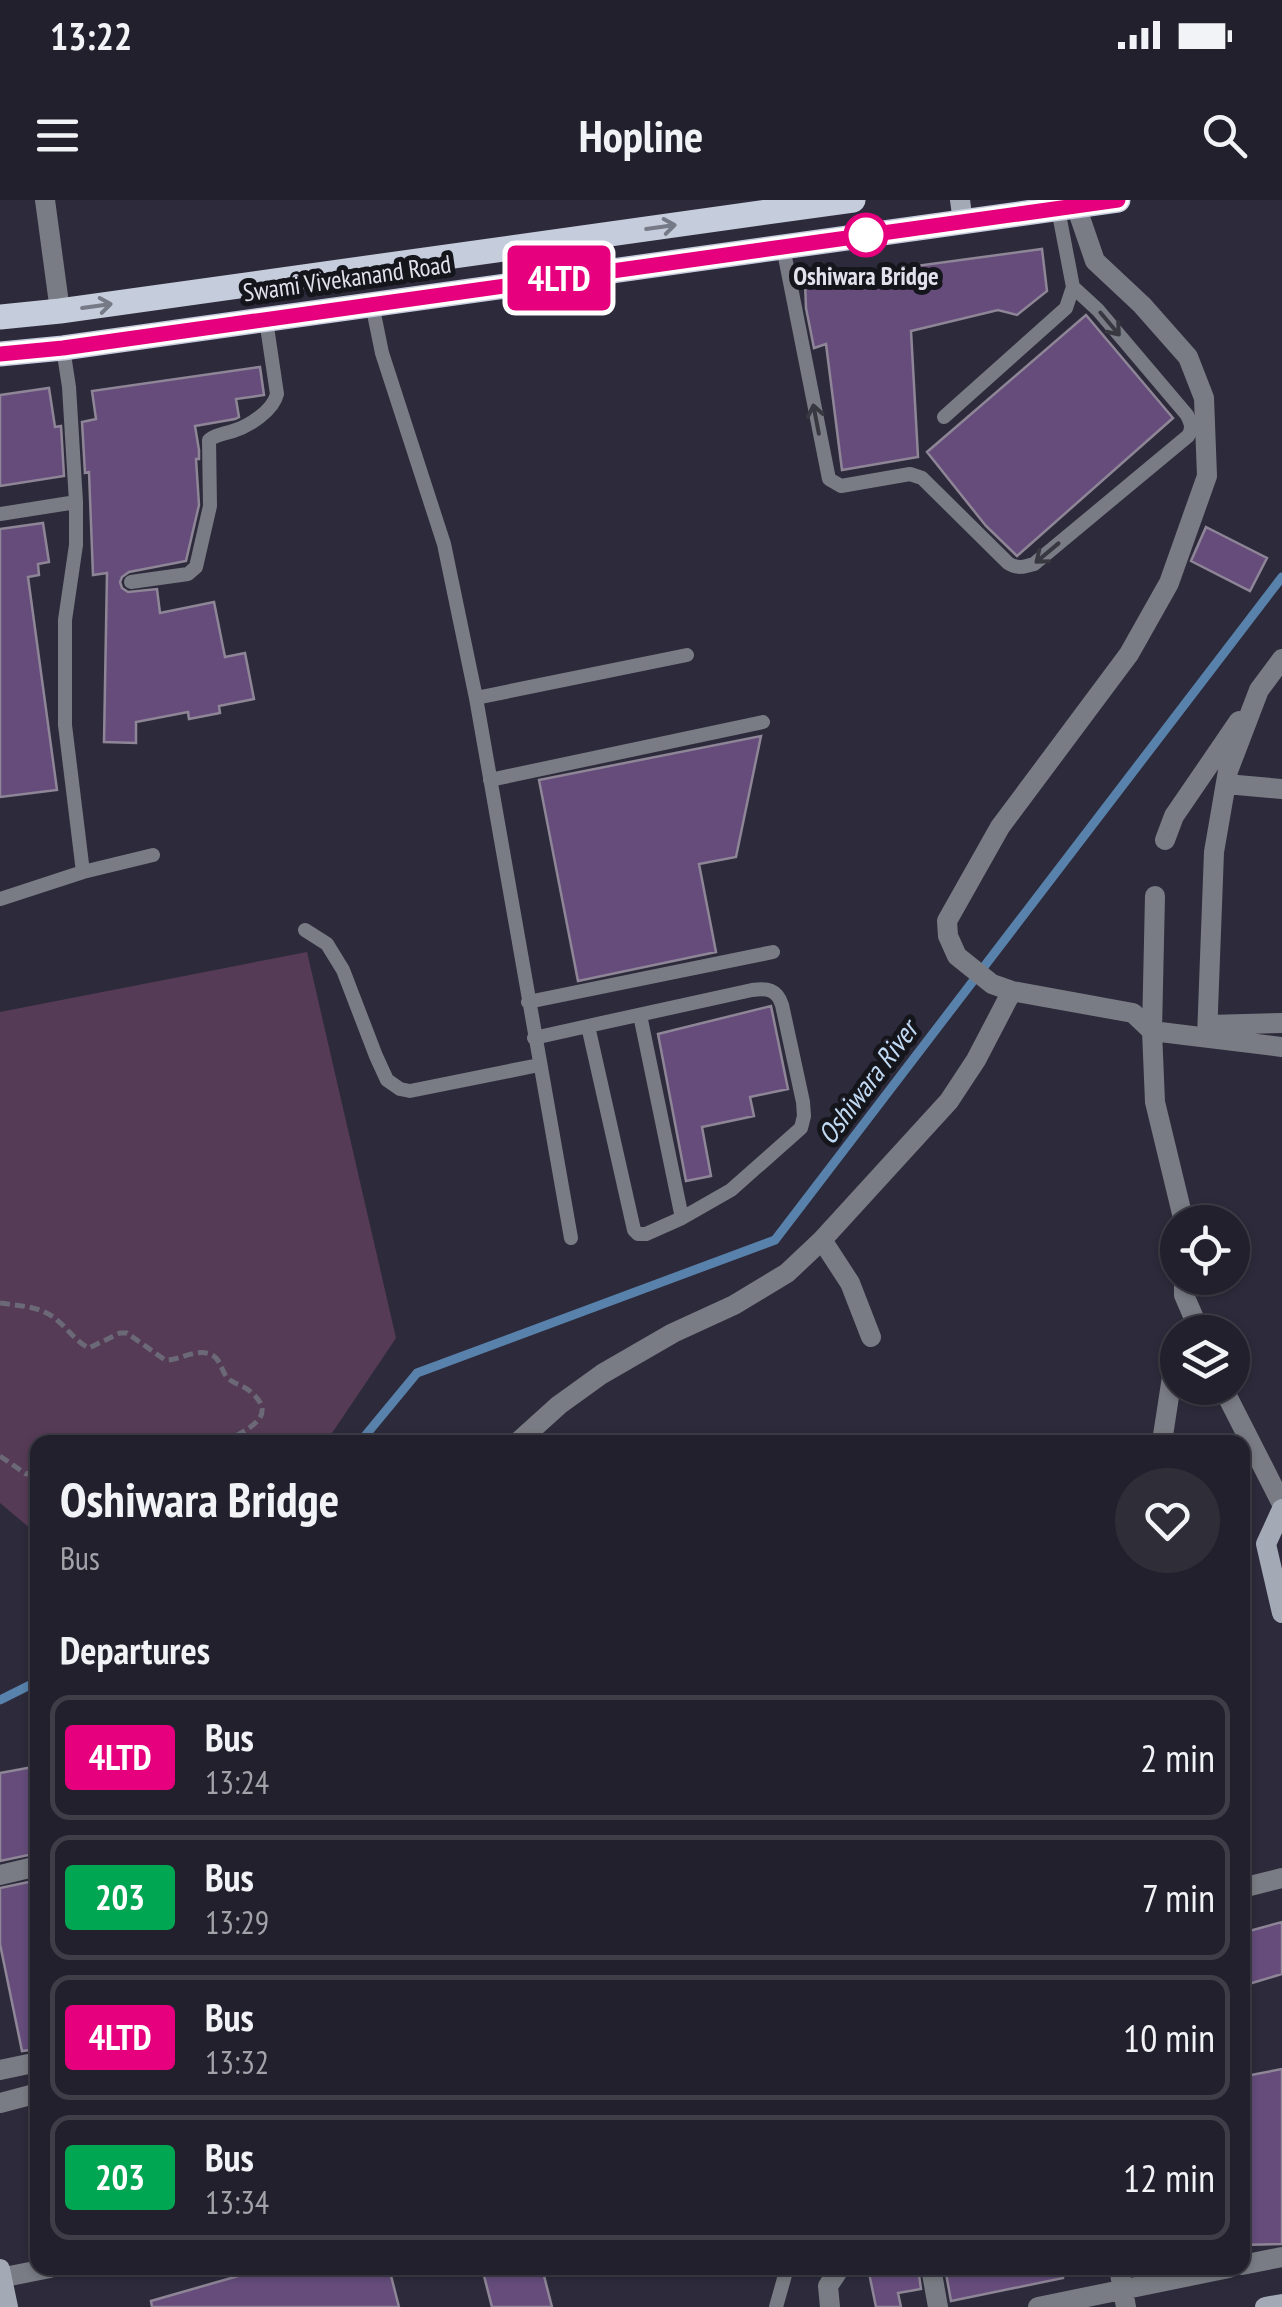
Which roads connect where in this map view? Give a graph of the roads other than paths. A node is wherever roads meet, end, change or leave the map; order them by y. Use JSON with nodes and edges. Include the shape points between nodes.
{"nodes":[{"id":1,"x":45,"y":200,"type":"edge"},
{"id":2,"x":853,"y":200,"type":"edge"},
{"id":3,"x":1118,"y":200,"type":"edge"},
{"id":4,"x":1069,"y":205,"type":"edge"},
{"id":5,"x":1018,"y":207,"type":"edge"},
{"id":6,"x":961,"y":211,"type":"edge"},
{"id":7,"x":580,"y":238,"type":"junction"},
{"id":8,"x":782,"y":247,"type":"junction"},
{"id":9,"x":584,"y":275,"type":"junction"},
{"id":10,"x":1073,"y":288,"type":"junction"},
{"id":11,"x":372,"y":304,"type":"junction"},
{"id":12,"x":60,"y":311,"type":"junction"},
{"id":13,"x":0,"y":318,"type":"edge"},
{"id":14,"x":266,"y":320,"type":"junction"},
{"id":15,"x":63,"y":348,"type":"junction"},
{"id":16,"x":0,"y":354,"type":"edge"},
{"id":17,"x":944,"y":417,"type":"dead end"},
{"id":18,"x":76,"y":502,"type":"junction"},
{"id":19,"x":0,"y":514,"type":"edge"},
{"id":20,"x":130,"y":582,"type":"dead end"},
{"id":21,"x":687,"y":655,"type":"dead end"},
{"id":22,"x":1282,"y":659,"type":"edge"},
{"id":23,"x":1260,"y":690,"type":"junction"},
{"id":24,"x":476,"y":698,"type":"junction"},
{"id":25,"x":763,"y":722,"type":"dead end"},
{"id":26,"x":490,"y":780,"type":"junction"},
{"id":27,"x":1226,"y":784,"type":"junction"},
{"id":28,"x":1282,"y":790,"type":"edge"},
{"id":29,"x":1165,"y":840,"type":"dead end"},
{"id":30,"x":153,"y":854,"type":"dead end"},
{"id":31,"x":82,"y":872,"type":"junction"},
{"id":32,"x":1155,"y":896,"type":"dead end"},
{"id":33,"x":0,"y":898,"type":"edge"},
{"id":34,"x":305,"y":930,"type":"dead end"},
{"id":35,"x":773,"y":952,"type":"dead end"},
{"id":36,"x":1012,"y":992,"type":"junction"},
{"id":37,"x":528,"y":1002,"type":"junction"},
{"id":38,"x":640,"y":1015,"type":"junction"},
{"id":39,"x":1282,"y":1023,"type":"edge"},
{"id":40,"x":588,"y":1026,"type":"junction"},
{"id":41,"x":1152,"y":1031,"type":"junction"},
{"id":42,"x":1207,"y":1031,"type":"junction"},
{"id":43,"x":534,"y":1038,"type":"junction"},
{"id":44,"x":1282,"y":1047,"type":"edge"},
{"id":45,"x":539,"y":1064,"type":"junction"},
{"id":46,"x":1180,"y":1205,"type":"edge"},
{"id":47,"x":682,"y":1218,"type":"junction"},
{"id":48,"x":571,"y":1238,"type":"dead end"},
{"id":49,"x":822,"y":1240,"type":"junction"},
{"id":50,"x":871,"y":1337,"type":"dead end"},
{"id":51,"x":1168,"y":1405,"type":"edge"},
{"id":52,"x":1231,"y":1405,"type":"edge"},
{"id":53,"x":526,"y":1435,"type":"edge"},
{"id":54,"x":1163,"y":1435,"type":"edge"},
{"id":55,"x":1246,"y":1435,"type":"edge"},
{"id":56,"x":1250,"y":1442,"type":"edge"},
{"id":57,"x":1282,"y":1507,"type":"edge"},
{"id":58,"x":1282,"y":1613,"type":"edge"},
{"id":59,"x":30,"y":1868,"type":"edge"},
{"id":60,"x":0,"y":1875,"type":"edge"},
{"id":61,"x":1282,"y":1878,"type":"edge"},
{"id":62,"x":1250,"y":1886,"type":"edge"},
{"id":63,"x":30,"y":2064,"type":"edge"},
{"id":64,"x":0,"y":2070,"type":"edge"},
{"id":65,"x":30,"y":2095,"type":"edge"},
{"id":66,"x":0,"y":2103,"type":"edge"},
{"id":67,"x":1282,"y":2256,"type":"edge"},
{"id":68,"x":1250,"y":2263,"type":"edge"},
{"id":69,"x":30,"y":2271,"type":"edge"},
{"id":70,"x":1,"y":2275,"type":"edge"},
{"id":71,"x":785,"y":2275,"type":"edge"},
{"id":72,"x":835,"y":2275,"type":"edge"},
{"id":73,"x":931,"y":2275,"type":"edge"},
{"id":74,"x":1204,"y":2275,"type":"edge"},
{"id":75,"x":1124,"y":2298,"type":"edge"},
{"id":76,"x":1282,"y":2304,"type":"edge"},
{"id":77,"x":8,"y":2307,"type":"edge"},
{"id":78,"x":776,"y":2307,"type":"edge"},
{"id":79,"x":830,"y":2307,"type":"edge"},
{"id":80,"x":938,"y":2307,"type":"edge"},
{"id":81,"x":1038,"y":2307,"type":"edge"},
{"id":82,"x":1265,"y":2307,"type":"edge"}],
"edges":[{"from":1,"to":12,"type":"street"},
{"from":7,"to":2,"type":"main road","name":"Swami Vivekanand Road","one_way":true},
{"from":3,"to":4,"type":"main road","name":"Swami Vivekanand Road"},
{"from":4,"to":5,"type":"main road","name":"Swami Vivekanand Road"},
{"from":4,"to":10,"type":"lane"},
{"from":4,"to":36,"type":"street","via":[[1095,261],[1188,357],[1204,398],[1207,476],[1169,583],[1129,654],[1000,827],[947,921],[957,956]]},
{"from":5,"to":6,"type":"main road","name":"Swami Vivekanand Road"},
{"from":6,"to":8,"type":"main road","name":"Swami Vivekanand Road"},
{"from":7,"to":9,"type":"main road"},
{"from":12,"to":7,"type":"main road","name":"Swami Vivekanand Road","one_way":true},
{"from":8,"to":9,"type":"main road","name":"Swami Vivekanand Road"},
{"from":10,"to":8,"type":"lane","one_way":true,"via":[[1186,416],[1191,431],[1034,564],[1014,567],[922,478],[910,474],[841,486],[829,479]]},
{"from":9,"to":11,"type":"main road","name":"Swami Vivekanand Road"},
{"from":10,"to":17,"type":"lane","via":[[1066,308]]},
{"from":11,"to":14,"type":"main road","name":"Swami Vivekanand Road"},
{"from":11,"to":24,"type":"lane","via":[[444,544]]},
{"from":12,"to":13,"type":"main road","name":"Swami Vivekanand Road"},
{"from":14,"to":15,"type":"main road","name":"Swami Vivekanand Road"},
{"from":14,"to":20,"type":"lane","via":[[275,402],[242,427],[209,440],[210,506],[196,567],[188,574]]},
{"from":15,"to":16,"type":"main road","name":"Swami Vivekanand Road"},
{"from":15,"to":18,"type":"lane"},
{"from":18,"to":19,"type":"lane"},
{"from":18,"to":31,"type":"lane","via":[[64,620],[65,725]]},
{"from":21,"to":24,"type":"lane"},
{"from":22,"to":23,"type":"street"},
{"from":23,"to":27,"type":"street"},
{"from":23,"to":29,"type":"street","via":[[1174,816]]},
{"from":24,"to":26,"type":"lane"},
{"from":25,"to":26,"type":"lane"},
{"from":26,"to":37,"type":"lane"},
{"from":27,"to":28,"type":"street"},
{"from":27,"to":42,"type":"street","via":[[1214,852]]},
{"from":30,"to":31,"type":"lane"},
{"from":31,"to":33,"type":"lane"},
{"from":32,"to":41,"type":"street"},
{"from":34,"to":45,"type":"lane","via":[[327,944],[343,970],[387,1080],[400,1089]]},
{"from":35,"to":37,"type":"lane"},
{"from":36,"to":41,"type":"street","via":[[1134,1013]]},
{"from":36,"to":49,"type":"street","via":[[949,1101]]},
{"from":37,"to":43,"type":"lane"},
{"from":38,"to":40,"type":"lane"},
{"from":38,"to":47,"type":"lane"},
{"from":38,"to":47,"type":"lane","via":[[773,990],[798,1082],[801,1128],[731,1190]]},
{"from":39,"to":42,"type":"street"},
{"from":40,"to":43,"type":"lane"},
{"from":40,"to":47,"type":"lane","via":[[634,1230],[646,1234]]},
{"from":41,"to":42,"type":"street"},
{"from":41,"to":46,"type":"street","via":[[1156,1102]]},
{"from":42,"to":44,"type":"street"},
{"from":43,"to":45,"type":"lane"},
{"from":45,"to":48,"type":"lane"},
{"from":49,"to":50,"type":"street","via":[[850,1283]]},
{"from":49,"to":53,"type":"street","via":[[787,1274],[602,1374]]},
{"from":51,"to":54,"type":"street"},
{"from":52,"to":55,"type":"street"},
{"from":56,"to":57,"type":"street"},
{"from":57,"to":58,"type":"street","via":[[1266,1544]]},
{"from":59,"to":60,"type":"street"},
{"from":61,"to":62,"type":"street"},
{"from":63,"to":64,"type":"street"},
{"from":65,"to":66,"type":"street"},
{"from":67,"to":68,"type":"street"},
{"from":69,"to":70,"type":"street"},
{"from":70,"to":77,"type":"street"},
{"from":71,"to":78,"type":"lane"},
{"from":72,"to":79,"type":"street","via":[[828,2286]]},
{"from":73,"to":80,"type":"street"},
{"from":74,"to":75,"type":"street"},
{"from":75,"to":81,"type":"street"},
{"from":76,"to":82,"type":"street"}]}
